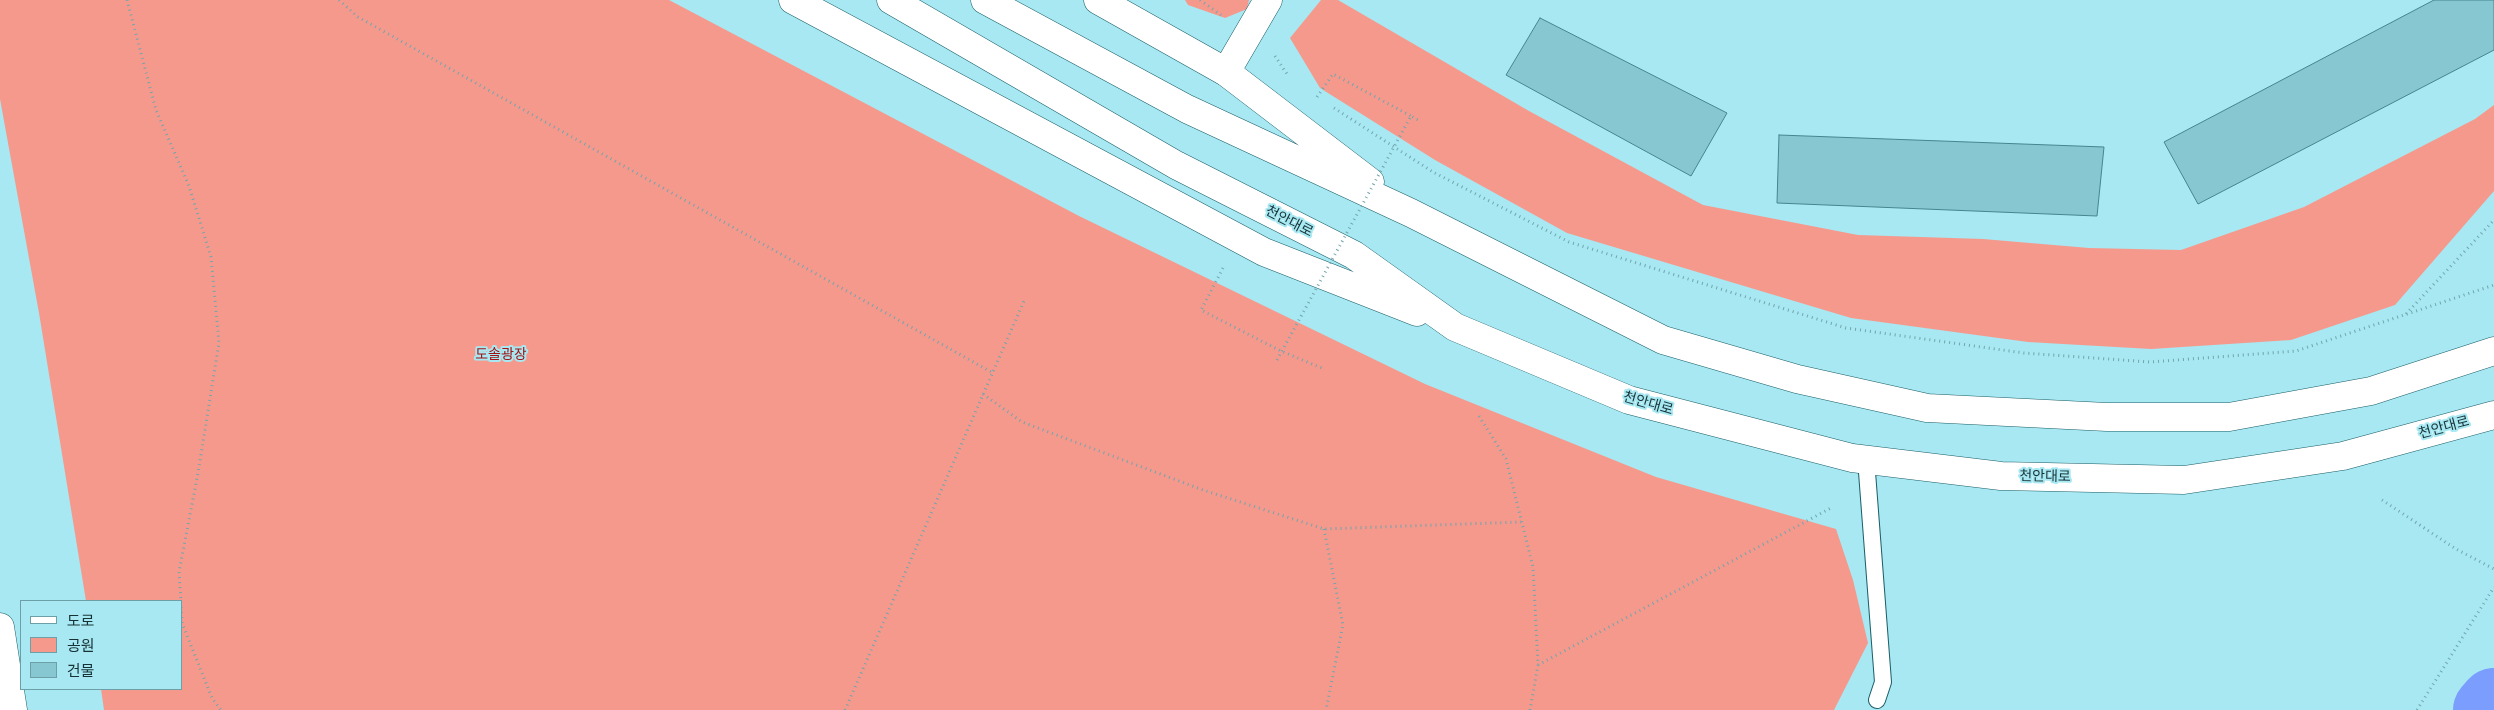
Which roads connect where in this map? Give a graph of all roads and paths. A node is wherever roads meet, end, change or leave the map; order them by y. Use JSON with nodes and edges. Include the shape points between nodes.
{"nodes":[{"id":1,"x":127,"y":0,"type":"edge"},
{"id":2,"x":339,"y":0,"type":"edge"},
{"id":3,"x":793,"y":0,"type":"edge"},
{"id":4,"x":891,"y":0,"type":"edge"},
{"id":5,"x":985,"y":0,"type":"edge"},
{"id":6,"x":1098,"y":0,"type":"edge"},
{"id":7,"x":1268,"y":0,"type":"edge"},
{"id":8,"x":1273,"y":54,"type":"dead end"},
{"id":9,"x":1226,"y":72,"type":"junction"},
{"id":10,"x":1293,"y":81,"type":"dead end"},
{"id":11,"x":1309,"y":92,"type":"dead end"},
{"id":12,"x":1316,"y":97,"type":"junction"},
{"id":13,"x":1325,"y":102,"type":"dead end"},
{"id":14,"x":1333,"y":108,"type":"dead end"},
{"id":15,"x":1412,"y":116,"type":"junction"},
{"id":16,"x":1420,"y":121,"type":"dead end"},
{"id":17,"x":1411,"y":213,"type":"junction"},
{"id":18,"x":2494,"y":220,"type":"edge"},
{"id":19,"x":1224,"y":265,"type":"dead end"},
{"id":20,"x":2494,"y":285,"type":"edge"},
{"id":21,"x":1024,"y":301,"type":"dead end"},
{"id":22,"x":2404,"y":315,"type":"junction"},
{"id":23,"x":1454,"y":327,"type":"junction"},
{"id":24,"x":1281,"y":351,"type":"junction"},
{"id":25,"x":2494,"y":351,"type":"edge"},
{"id":26,"x":1277,"y":360,"type":"dead end"},
{"id":27,"x":1324,"y":369,"type":"dead end"},
{"id":28,"x":993,"y":373,"type":"junction"},
{"id":29,"x":983,"y":394,"type":"junction"},
{"id":30,"x":2494,"y":415,"type":"edge"},
{"id":31,"x":1479,"y":416,"type":"dead end"},
{"id":32,"x":1866,"y":460,"type":"junction"},
{"id":33,"x":2382,"y":500,"type":"dead end"},
{"id":34,"x":1831,"y":508,"type":"dead end"},
{"id":35,"x":1521,"y":522,"type":"junction"},
{"id":36,"x":1324,"y":529,"type":"junction"},
{"id":37,"x":2494,"y":569,"type":"edge"},
{"id":38,"x":2494,"y":587,"type":"edge"},
{"id":39,"x":2493,"y":593,"type":"edge"},
{"id":40,"x":181,"y":600,"type":"edge"},
{"id":41,"x":182,"y":623,"type":"edge"},
{"id":42,"x":0,"y":627,"type":"edge"},
{"id":43,"x":1538,"y":665,"type":"junction"},
{"id":44,"x":1877,"y":700,"type":"dead end"},
{"id":45,"x":13,"y":710,"type":"edge"},
{"id":46,"x":221,"y":710,"type":"edge"},
{"id":47,"x":845,"y":710,"type":"edge"},
{"id":48,"x":1326,"y":710,"type":"edge"},
{"id":49,"x":1530,"y":710,"type":"edge"},
{"id":50,"x":2416,"y":710,"type":"edge"}],
"edges":[{"from":1,"to":40,"type":"path","via":[[156,110],[189,186],[211,257],[219,343],[179,572]]},
{"from":2,"to":28,"type":"path","via":[[358,17]]},
{"from":3,"to":23,"type":"main road","via":[[1264,252]]},
{"from":4,"to":23,"type":"main road","name":"천안대로","via":[[1176,165],[1354,255]]},
{"from":5,"to":17,"type":"main road","via":[[1187,109]]},
{"from":6,"to":9,"type":"main road"},
{"from":7,"to":9,"type":"main road"},
{"from":8,"to":10,"type":"path"},
{"from":9,"to":17,"type":"main road"},
{"from":11,"to":12,"type":"path"},
{"from":12,"to":13,"type":"path"},
{"from":12,"to":15,"type":"path","via":[[1333,74]]},
{"from":14,"to":22,"type":"path","via":[[1433,172],[1569,242],[1846,328],[2024,353],[2150,362],[2296,351]]},
{"from":15,"to":16,"type":"path","bridge":true},
{"from":15,"to":24,"type":"path","bridge":true},
{"from":17,"to":25,"type":"main road","via":[[1663,340],[1797,379],[1927,408],[2107,418],[2229,417],[2371,391]]},
{"from":18,"to":22,"type":"path"},
{"from":19,"to":24,"type":"path","via":[[1201,310]]},
{"from":20,"to":22,"type":"path"},
{"from":21,"to":28,"type":"path"},
{"from":23,"to":32,"type":"main road","name":"천안대로","via":[[1629,400]]},
{"from":24,"to":26,"type":"path","bridge":true},
{"from":24,"to":27,"type":"path"},
{"from":28,"to":29,"type":"path"},
{"from":29,"to":36,"type":"path","via":[[1022,422],[1203,490]]},
{"from":29,"to":47,"type":"path"},
{"from":30,"to":32,"type":"main road","name":"천안대로","via":[[2343,456],[2184,480],[2001,476]]},
{"from":31,"to":35,"type":"path","via":[[1506,459]]},
{"from":32,"to":44,"type":"lane","via":[[1883,682]]},
{"from":33,"to":37,"type":"path","via":[[2456,549]]},
{"from":34,"to":43,"type":"path"},
{"from":35,"to":36,"type":"path"},
{"from":35,"to":43,"type":"path","via":[[1533,567]]},
{"from":36,"to":48,"type":"path","via":[[1344,625]]},
{"from":38,"to":39,"type":"path"},
{"from":39,"to":50,"type":"path"},
{"from":41,"to":46,"type":"path","via":[[212,698]]},
{"from":42,"to":45,"type":"main road"},
{"from":43,"to":49,"type":"path"}]}
